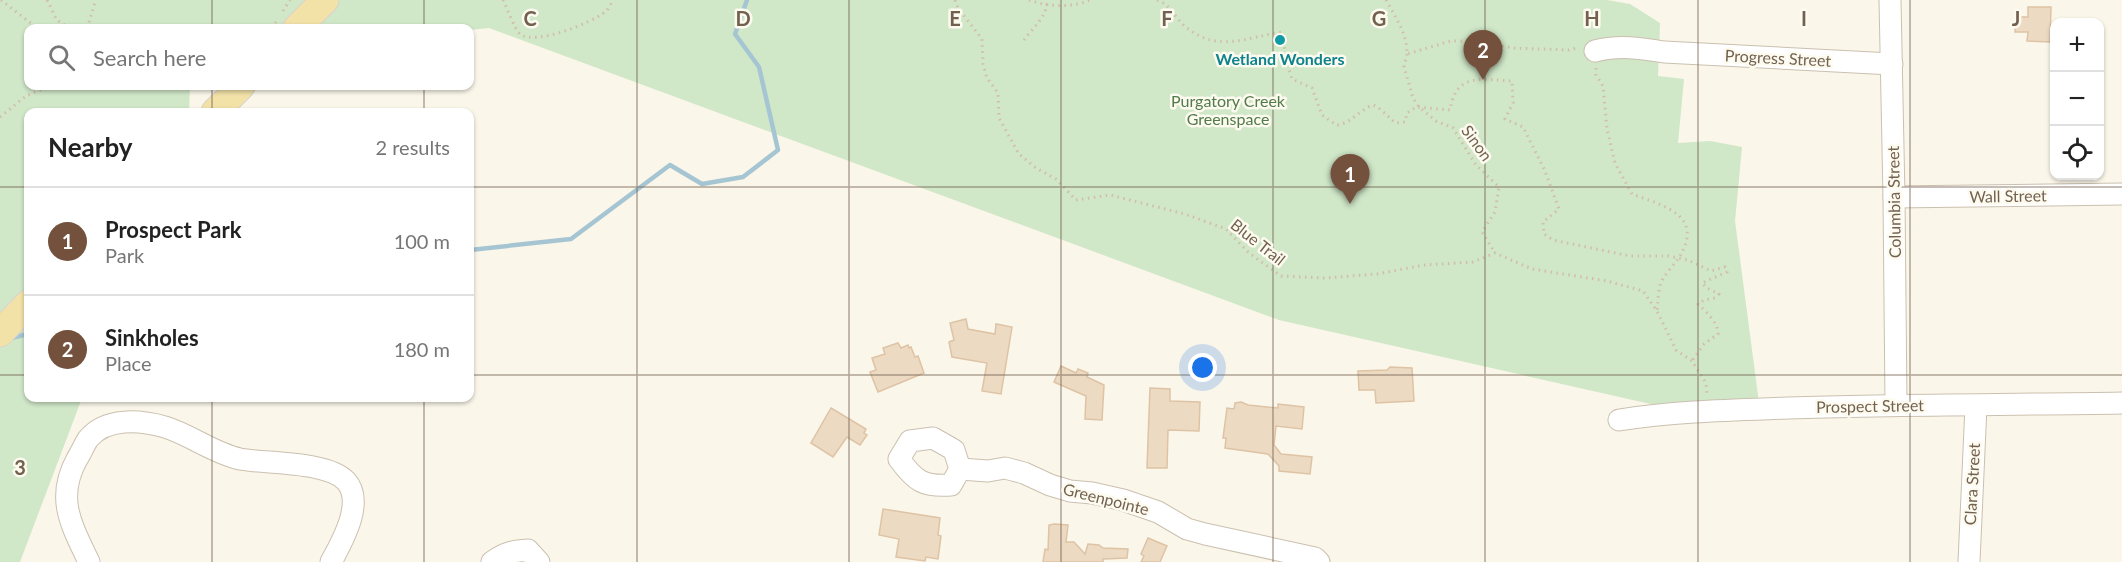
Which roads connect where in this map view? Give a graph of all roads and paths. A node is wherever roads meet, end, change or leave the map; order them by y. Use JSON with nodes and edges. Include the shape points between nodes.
{"nodes":[{"id":1,"x":1,"y":0,"type":"edge"},
{"id":2,"x":46,"y":0,"type":"edge"},
{"id":3,"x":96,"y":0,"type":"edge"},
{"id":4,"x":325,"y":0,"type":"edge"},
{"id":5,"x":503,"y":0,"type":"edge"},
{"id":6,"x":612,"y":0,"type":"edge"},
{"id":7,"x":955,"y":0,"type":"edge"},
{"id":8,"x":1029,"y":0,"type":"edge"},
{"id":9,"x":1047,"y":0,"type":"edge"},
{"id":10,"x":1090,"y":0,"type":"edge"},
{"id":11,"x":1157,"y":0,"type":"edge"},
{"id":12,"x":1386,"y":0,"type":"edge"},
{"id":13,"x":1890,"y":0,"type":"edge"},
{"id":14,"x":1048,"y":5,"type":"junction"},
{"id":15,"x":32,"y":24,"type":"edge"},
{"id":16,"x":60,"y":24,"type":"edge"},
{"id":17,"x":88,"y":24,"type":"edge"},
{"id":18,"x":301,"y":24,"type":"edge"},
{"id":19,"x":1024,"y":40,"type":"dead end"},
{"id":20,"x":1595,"y":51,"type":"junction"},
{"id":21,"x":1407,"y":54,"type":"junction"},
{"id":22,"x":1892,"y":64,"type":"junction"},
{"id":23,"x":40,"y":90,"type":"edge"},
{"id":24,"x":237,"y":90,"type":"edge"},
{"id":25,"x":1419,"y":107,"type":"junction"},
{"id":26,"x":219,"y":108,"type":"edge"},
{"id":27,"x":0,"y":117,"type":"edge"},
{"id":28,"x":2122,"y":194,"type":"edge"},
{"id":29,"x":1894,"y":197,"type":"junction"},
{"id":30,"x":1495,"y":253,"type":"junction"},
{"id":31,"x":1678,"y":258,"type":"junction"},
{"id":32,"x":24,"y":308,"type":"edge"},
{"id":33,"x":1657,"y":311,"type":"junction"},
{"id":34,"x":0,"y":333,"type":"edge"},
{"id":35,"x":1692,"y":361,"type":"junction"},
{"id":36,"x":2122,"y":403,"type":"edge"},
{"id":37,"x":1896,"y":404,"type":"junction"},
{"id":38,"x":1976,"y":406,"type":"junction"},
{"id":39,"x":1708,"y":411,"type":"junction"},
{"id":40,"x":1619,"y":420,"type":"dead end"},
{"id":41,"x":960,"y":469,"type":"dead end"},
{"id":42,"x":89,"y":562,"type":"edge"},
{"id":43,"x":331,"y":562,"type":"edge"},
{"id":44,"x":492,"y":562,"type":"edge"},
{"id":45,"x":539,"y":562,"type":"edge"},
{"id":46,"x":1319,"y":562,"type":"edge"},
{"id":47,"x":1969,"y":562,"type":"edge"}],
"edges":[{"from":1,"to":15,"type":"path"},
{"from":2,"to":16,"type":"path"},
{"from":3,"to":17,"type":"path"},
{"from":4,"to":18,"type":"main road"},
{"from":5,"to":6,"type":"path","via":[[516,29],[529,38],[562,32],[596,17],[607,11]]},
{"from":7,"to":30,"type":"path","name":"Blue Trail","via":[[982,39],[987,78],[998,93],[999,118],[1019,154],[1056,179],[1076,200],[1110,195],[1226,229],[1249,253],[1281,276],[1377,274],[1424,265],[1473,262]]},
{"from":8,"to":14,"type":"path"},
{"from":9,"to":14,"type":"path"},
{"from":10,"to":14,"type":"path"},
{"from":11,"to":25,"type":"path","via":[[1166,3],[1188,29],[1208,40],[1235,42],[1282,32],[1292,79],[1312,88],[1322,115],[1336,125],[1373,105],[1396,123],[1405,122],[1407,113]]},
{"from":12,"to":21,"type":"path","via":[[1407,41]]},
{"from":13,"to":22,"type":"street","name":"Columbia Street"},
{"from":14,"to":19,"type":"path"},
{"from":20,"to":21,"type":"path","via":[[1585,47],[1514,48],[1451,41]]},
{"from":20,"to":22,"type":"street","name":"Progress Street","via":[[1634,47]]},
{"from":20,"to":31,"type":"path","via":[[1596,75],[1603,87],[1615,163],[1632,194],[1672,208],[1681,218],[1688,234]]},
{"from":21,"to":25,"type":"path","via":[[1404,67]]},
{"from":22,"to":29,"type":"street","name":"Columbia Street"},
{"from":23,"to":27,"type":"path","via":[[26,96]]},
{"from":24,"to":26,"type":"main road"},
{"from":25,"to":30,"type":"path","name":"Sinon","via":[[1436,121],[1454,128],[1476,165],[1499,187],[1495,212],[1482,232]]},
{"from":25,"to":31,"type":"path","via":[[1450,110],[1462,85],[1477,79],[1512,81],[1513,103],[1505,119],[1523,127],[1559,209],[1543,222],[1544,234],[1553,240],[1630,256]]},
{"from":28,"to":29,"type":"street","name":"Wall Street"},
{"from":29,"to":37,"type":"street","name":"Columbia Street"},
{"from":30,"to":33,"type":"path","via":[[1532,270],[1607,281],[1643,291]]},
{"from":31,"to":33,"type":"path","via":[[1660,284]]},
{"from":31,"to":35,"type":"path","via":[[1711,271],[1725,267],[1727,272],[1702,283],[1719,294],[1698,304],[1718,328],[1718,334],[1704,344]]},
{"from":32,"to":34,"type":"main road"},
{"from":33,"to":35,"type":"path","via":[[1676,350]]},
{"from":35,"to":39,"type":"path","via":[[1706,383]]},
{"from":36,"to":38,"type":"street","name":"Prospect Street"},
{"from":37,"to":38,"type":"street","name":"Prospect Street"},
{"from":37,"to":39,"type":"street","name":"Prospect Street"},
{"from":38,"to":47,"type":"street","name":"Clara Street"},
{"from":39,"to":40,"type":"street","name":"Prospect Street"},
{"from":41,"to":46,"type":"street","name":"Greenpointe","via":[[1005,468],[1070,491],[1123,500],[1158,512],[1187,529]]},
{"from":42,"to":43,"type":"street","via":[[67,511],[70,473],[89,438],[107,424],[135,421],[166,427],[240,459],[298,464],[337,475],[347,482],[353,500],[352,514]]},
{"from":44,"to":45,"type":"street","via":[[514,550],[528,549]]}]}
